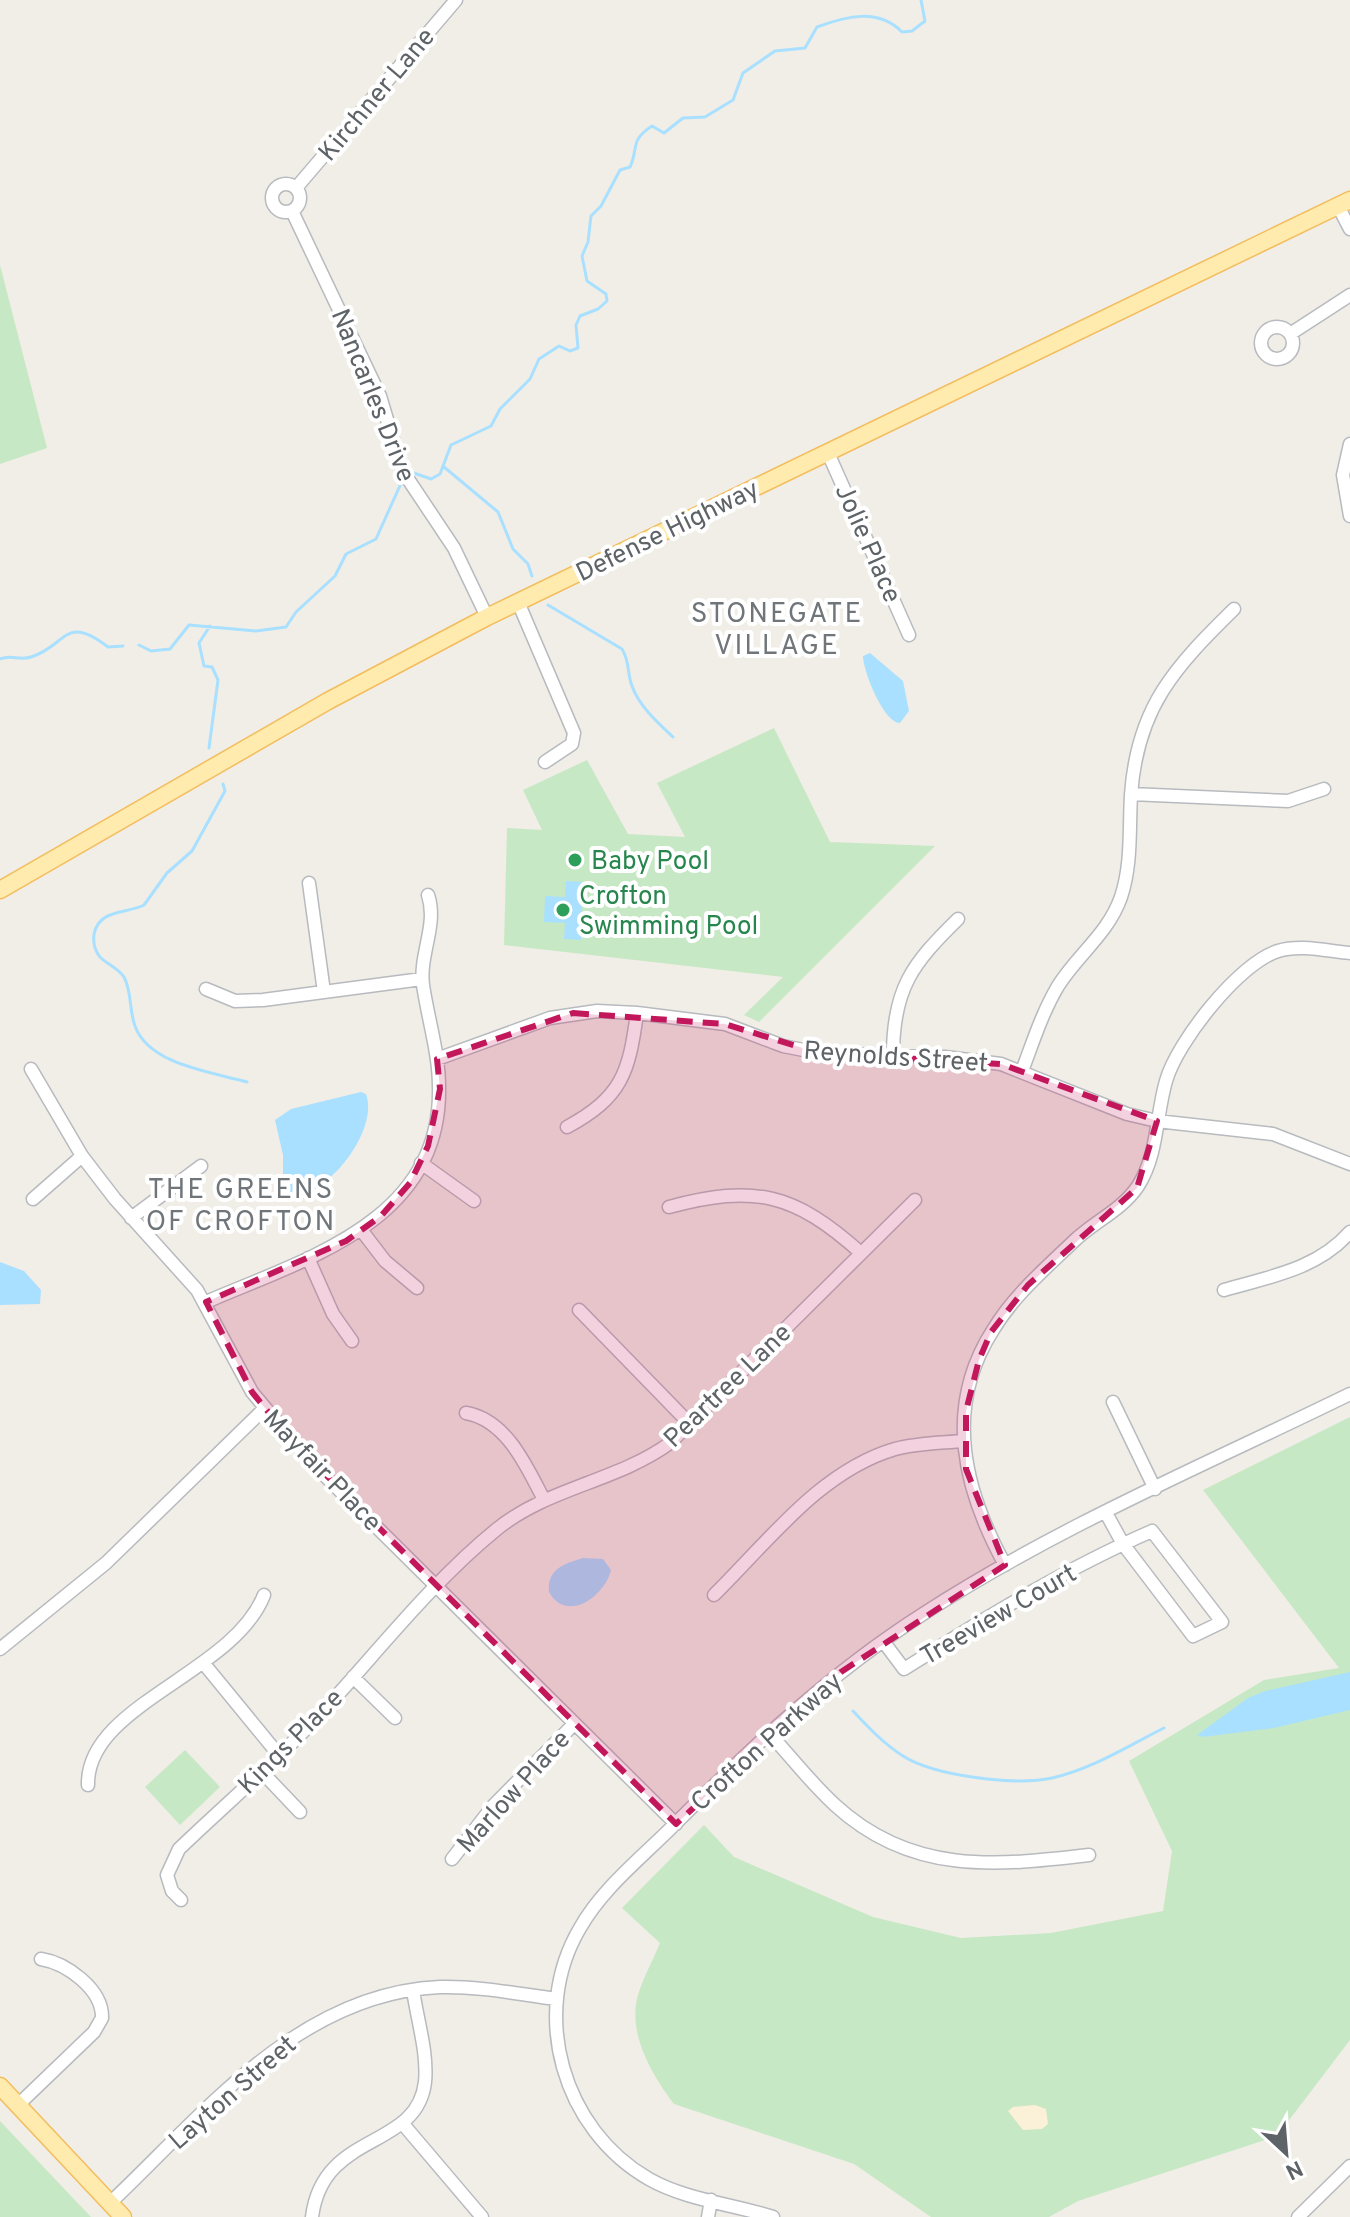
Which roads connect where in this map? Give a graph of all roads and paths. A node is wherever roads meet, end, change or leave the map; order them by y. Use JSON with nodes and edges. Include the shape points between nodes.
{"nodes":[{"id":1,"x":456,"y":0,"type":"edge"},
{"id":2,"x":296,"y":188,"type":"junction"},
{"id":3,"x":1344,"y":203,"type":"edge"},
{"id":4,"x":292,"y":211,"type":"junction"},
{"id":5,"x":1350,"y":229,"type":"edge"},
{"id":6,"x":1350,"y":295,"type":"edge"},
{"id":7,"x":1290,"y":334,"type":"dead end"},
{"id":8,"x":1350,"y":444,"type":"edge"},
{"id":9,"x":828,"y":453,"type":"junction"},
{"id":10,"x":1350,"y":516,"type":"edge"},
{"id":11,"x":518,"y":602,"type":"junction"},
{"id":12,"x":1234,"y":609,"type":"dead end"},
{"id":13,"x":487,"y":617,"type":"junction"},
{"id":14,"x":909,"y":635,"type":"dead end"},
{"id":15,"x":545,"y":762,"type":"dead end"},
{"id":16,"x":1324,"y":789,"type":"dead end"},
{"id":17,"x":1131,"y":794,"type":"junction"},
{"id":18,"x":309,"y":883,"type":"dead end"},
{"id":19,"x":0,"y":890,"type":"edge"},
{"id":20,"x":428,"y":895,"type":"dead end"},
{"id":21,"x":958,"y":919,"type":"dead end"},
{"id":22,"x":1350,"y":953,"type":"edge"},
{"id":23,"x":422,"y":979,"type":"junction"},
{"id":24,"x":206,"y":989,"type":"dead end"},
{"id":25,"x":324,"y":992,"type":"junction"},
{"id":26,"x":637,"y":1013,"type":"junction"},
{"id":27,"x":893,"y":1055,"type":"junction"},
{"id":28,"x":437,"y":1059,"type":"junction"},
{"id":29,"x":31,"y":1069,"type":"dead end"},
{"id":30,"x":1022,"y":1071,"type":"junction"},
{"id":31,"x":1157,"y":1121,"type":"junction"},
{"id":32,"x":567,"y":1127,"type":"dead end"},
{"id":33,"x":82,"y":1156,"type":"junction"},
{"id":34,"x":421,"y":1163,"type":"junction"},
{"id":35,"x":1350,"y":1164,"type":"edge"},
{"id":36,"x":201,"y":1166,"type":"dead end"},
{"id":37,"x":33,"y":1199,"type":"dead end"},
{"id":38,"x":915,"y":1200,"type":"dead end"},
{"id":39,"x":474,"y":1201,"type":"dead end"},
{"id":40,"x":669,"y":1207,"type":"dead end"},
{"id":41,"x":131,"y":1218,"type":"junction"},
{"id":42,"x":362,"y":1231,"type":"junction"},
{"id":43,"x":1350,"y":1232,"type":"edge"},
{"id":44,"x":861,"y":1253,"type":"junction"},
{"id":45,"x":308,"y":1258,"type":"junction"},
{"id":46,"x":417,"y":1288,"type":"dead end"},
{"id":47,"x":1224,"y":1290,"type":"dead end"},
{"id":48,"x":206,"y":1302,"type":"junction"},
{"id":49,"x":579,"y":1310,"type":"dead end"},
{"id":50,"x":352,"y":1341,"type":"dead end"},
{"id":51,"x":1350,"y":1394,"type":"edge"},
{"id":52,"x":1113,"y":1402,"type":"dead end"},
{"id":53,"x":264,"y":1409,"type":"junction"},
{"id":54,"x":466,"y":1413,"type":"dead end"},
{"id":55,"x":690,"y":1424,"type":"junction"},
{"id":56,"x":963,"y":1441,"type":"junction"},
{"id":57,"x":1155,"y":1489,"type":"junction"},
{"id":58,"x":543,"y":1498,"type":"junction"},
{"id":59,"x":1106,"y":1513,"type":"junction"},
{"id":60,"x":1123,"y":1544,"type":"junction"},
{"id":61,"x":1005,"y":1565,"type":"junction"},
{"id":62,"x":437,"y":1587,"type":"junction"},
{"id":63,"x":264,"y":1595,"type":"dead end"},
{"id":64,"x":714,"y":1595,"type":"dead end"},
{"id":65,"x":883,"y":1641,"type":"junction"},
{"id":66,"x":0,"y":1649,"type":"edge"},
{"id":67,"x":205,"y":1665,"type":"junction"},
{"id":68,"x":353,"y":1677,"type":"junction"},
{"id":69,"x":395,"y":1718,"type":"dead end"},
{"id":70,"x":574,"y":1724,"type":"junction"},
{"id":71,"x":769,"y":1733,"type":"junction"},
{"id":72,"x":278,"y":1754,"type":"junction"},
{"id":73,"x":261,"y":1771,"type":"junction"},
{"id":74,"x":88,"y":1785,"type":"dead end"},
{"id":75,"x":300,"y":1812,"type":"dead end"},
{"id":76,"x":676,"y":1824,"type":"junction"},
{"id":77,"x":1089,"y":1855,"type":"dead end"},
{"id":78,"x":452,"y":1859,"type":"dead end"},
{"id":79,"x":181,"y":1900,"type":"dead end"},
{"id":80,"x":41,"y":1959,"type":"dead end"},
{"id":81,"x":413,"y":1990,"type":"junction"},
{"id":82,"x":556,"y":1999,"type":"junction"},
{"id":83,"x":0,"y":2086,"type":"edge"},
{"id":84,"x":18,"y":2105,"type":"junction"},
{"id":85,"x":403,"y":2124,"type":"junction"},
{"id":86,"x":1350,"y":2166,"type":"edge"},
{"id":87,"x":711,"y":2200,"type":"junction"},
{"id":88,"x":110,"y":2203,"type":"junction"},
{"id":89,"x":123,"y":2217,"type":"edge"},
{"id":90,"x":312,"y":2217,"type":"edge"},
{"id":91,"x":482,"y":2217,"type":"edge"},
{"id":92,"x":708,"y":2217,"type":"edge"},
{"id":93,"x":773,"y":2217,"type":"edge"},
{"id":94,"x":1298,"y":2217,"type":"edge"}],
"edges":[{"from":1,"to":2,"type":"street","name":"Kirchner Lane"},
{"from":2,"to":4,"type":"street","via":[[300,200]]},
{"from":2,"to":4,"type":"street","name":"Nancarles Drive","via":[[283,184],[272,197],[277,209]]},
{"from":3,"to":5,"type":"street"},
{"from":3,"to":9,"type":"main road","name":"Defense Highway"},
{"from":4,"to":13,"type":"street","name":"Nancarles Drive","via":[[380,396],[408,483],[454,548]]},
{"from":6,"to":7,"type":"street"},
{"from":8,"to":10,"type":"street","via":[[1343,475]]},
{"from":9,"to":11,"type":"main road","name":"Defense Highway"},
{"from":9,"to":14,"type":"street","name":"Jolie Place"},
{"from":11,"to":13,"type":"main road","name":"Defense Highway"},
{"from":11,"to":15,"type":"street","via":[[574,733],[572,744]]},
{"from":12,"to":17,"type":"street","via":[[1160,691],[1142,728]]},
{"from":13,"to":19,"type":"main road","name":"Defense Highway","via":[[328,701]]},
{"from":16,"to":17,"type":"street","via":[[1288,801]]},
{"from":17,"to":30,"type":"street","via":[[1129,859],[1120,898],[1099,938],[1058,987]]},
{"from":18,"to":25,"type":"street"},
{"from":20,"to":23,"type":"street","via":[[432,918]]},
{"from":21,"to":27,"type":"street","via":[[922,953],[902,988],[894,1016]]},
{"from":22,"to":31,"type":"street","via":[[1286,949],[1260,959],[1183,1041],[1166,1080]]},
{"from":23,"to":25,"type":"street"},
{"from":23,"to":28,"type":"street"},
{"from":24,"to":25,"type":"street","via":[[235,1001]]},
{"from":26,"to":27,"type":"street","name":"Reynolds Street","via":[[725,1024],[800,1050]]},
{"from":26,"to":28,"type":"street","name":"Reynolds Street","via":[[597,1011],[550,1018]]},
{"from":26,"to":32,"type":"street","via":[[631,1055],[618,1087],[599,1108]]},
{"from":27,"to":30,"type":"street","name":"Reynolds Street","via":[[979,1060]]},
{"from":28,"to":34,"type":"street","via":[[436,1117]]},
{"from":29,"to":33,"type":"street","name":"Mayfair Place"},
{"from":30,"to":31,"type":"street","name":"Reynolds Street"},
{"from":31,"to":35,"type":"street","name":"Reynolds Street","via":[[1273,1134]]},
{"from":31,"to":56,"type":"street","via":[[1151,1156],[1137,1188],[1028,1285],[991,1332],[971,1384]]},
{"from":33,"to":37,"type":"street"},
{"from":33,"to":41,"type":"street","name":"Mayfair Place"},
{"from":34,"to":39,"type":"street"},
{"from":34,"to":42,"type":"street","via":[[397,1199]]},
{"from":36,"to":41,"type":"street"},
{"from":38,"to":44,"type":"street","name":"Peartree Lane"},
{"from":40,"to":44,"type":"street","via":[[724,1194],[768,1197],[829,1224]]},
{"from":41,"to":48,"type":"street","name":"Mayfair Place"},
{"from":42,"to":45,"type":"street"},
{"from":42,"to":46,"type":"street","via":[[385,1261]]},
{"from":43,"to":47,"type":"street","via":[[1311,1263]]},
{"from":44,"to":55,"type":"street","name":"Peartree Lane"},
{"from":45,"to":48,"type":"street"},
{"from":45,"to":50,"type":"street","via":[[333,1314]]},
{"from":48,"to":53,"type":"street","name":"Mayfair Place"},
{"from":49,"to":55,"type":"street"},
{"from":51,"to":57,"type":"street","name":"Crofton Parkway"},
{"from":52,"to":57,"type":"street"},
{"from":53,"to":62,"type":"street","name":"Mayfair Place"},
{"from":53,"to":66,"type":"street","via":[[106,1563]]},
{"from":54,"to":58,"type":"street","via":[[480,1416],[501,1432],[523,1459]]},
{"from":55,"to":58,"type":"street","name":"Peartree Lane","via":[[639,1463]]},
{"from":56,"to":61,"type":"street","via":[[972,1495]]},
{"from":56,"to":64,"type":"street","via":[[895,1449],[830,1481]]},
{"from":57,"to":59,"type":"street","name":"Crofton Parkway"},
{"from":58,"to":62,"type":"street","name":"Peartree Lane","via":[[495,1530]]},
{"from":59,"to":60,"type":"street"},
{"from":59,"to":61,"type":"street","name":"Crofton Parkway"},
{"from":60,"to":60,"type":"street","via":[[1193,1636],[1222,1622],[1152,1531]]},
{"from":60,"to":65,"type":"street","name":"Treeview Court","via":[[1040,1586],[904,1669]]},
{"from":61,"to":65,"type":"street","name":"Crofton Parkway"},
{"from":62,"to":68,"type":"street","name":"Kings Place"},
{"from":62,"to":70,"type":"street","name":"Mayfair Place"},
{"from":63,"to":67,"type":"street","via":[[252,1622]]},
{"from":65,"to":71,"type":"street","name":"Crofton Parkway"},
{"from":67,"to":72,"type":"street"},
{"from":67,"to":74,"type":"street","via":[[121,1721],[95,1753]]},
{"from":68,"to":69,"type":"street"},
{"from":68,"to":72,"type":"street","name":"Kings Place"},
{"from":70,"to":76,"type":"street","name":"Mayfair Place"},
{"from":70,"to":78,"type":"street","name":"Marlow Place","via":[[493,1806]]},
{"from":71,"to":76,"type":"street","name":"Crofton Parkway"},
{"from":71,"to":77,"type":"street","via":[[847,1814],[909,1850],[978,1864]]},
{"from":72,"to":73,"type":"street","name":"Kings Place"},
{"from":73,"to":75,"type":"street"},
{"from":73,"to":79,"type":"street","name":"Kings Place","via":[[171,1859],[167,1875]]},
{"from":76,"to":82,"type":"street","name":"Crofton Parkway","via":[[590,1912],[570,1949]]},
{"from":80,"to":84,"type":"street","via":[[68,1969],[97,1999],[102,2018]]},
{"from":81,"to":82,"type":"street","name":"Layton Street","via":[[472,1988]]},
{"from":81,"to":85,"type":"street","via":[[424,2083]]},
{"from":81,"to":88,"type":"street","name":"Layton Street","via":[[360,2002],[288,2040]]},
{"from":82,"to":87,"type":"street","name":"Crofton Parkway","via":[[565,2078],[595,2133],[649,2180]]},
{"from":83,"to":84,"type":"main road"},
{"from":84,"to":88,"type":"main road"},
{"from":85,"to":90,"type":"street","via":[[331,2168],[320,2183]]},
{"from":85,"to":91,"type":"street"},
{"from":86,"to":94,"type":"street"},
{"from":87,"to":92,"type":"street"},
{"from":87,"to":93,"type":"street","name":"Crofton Parkway"},
{"from":88,"to":89,"type":"main road"}]}
